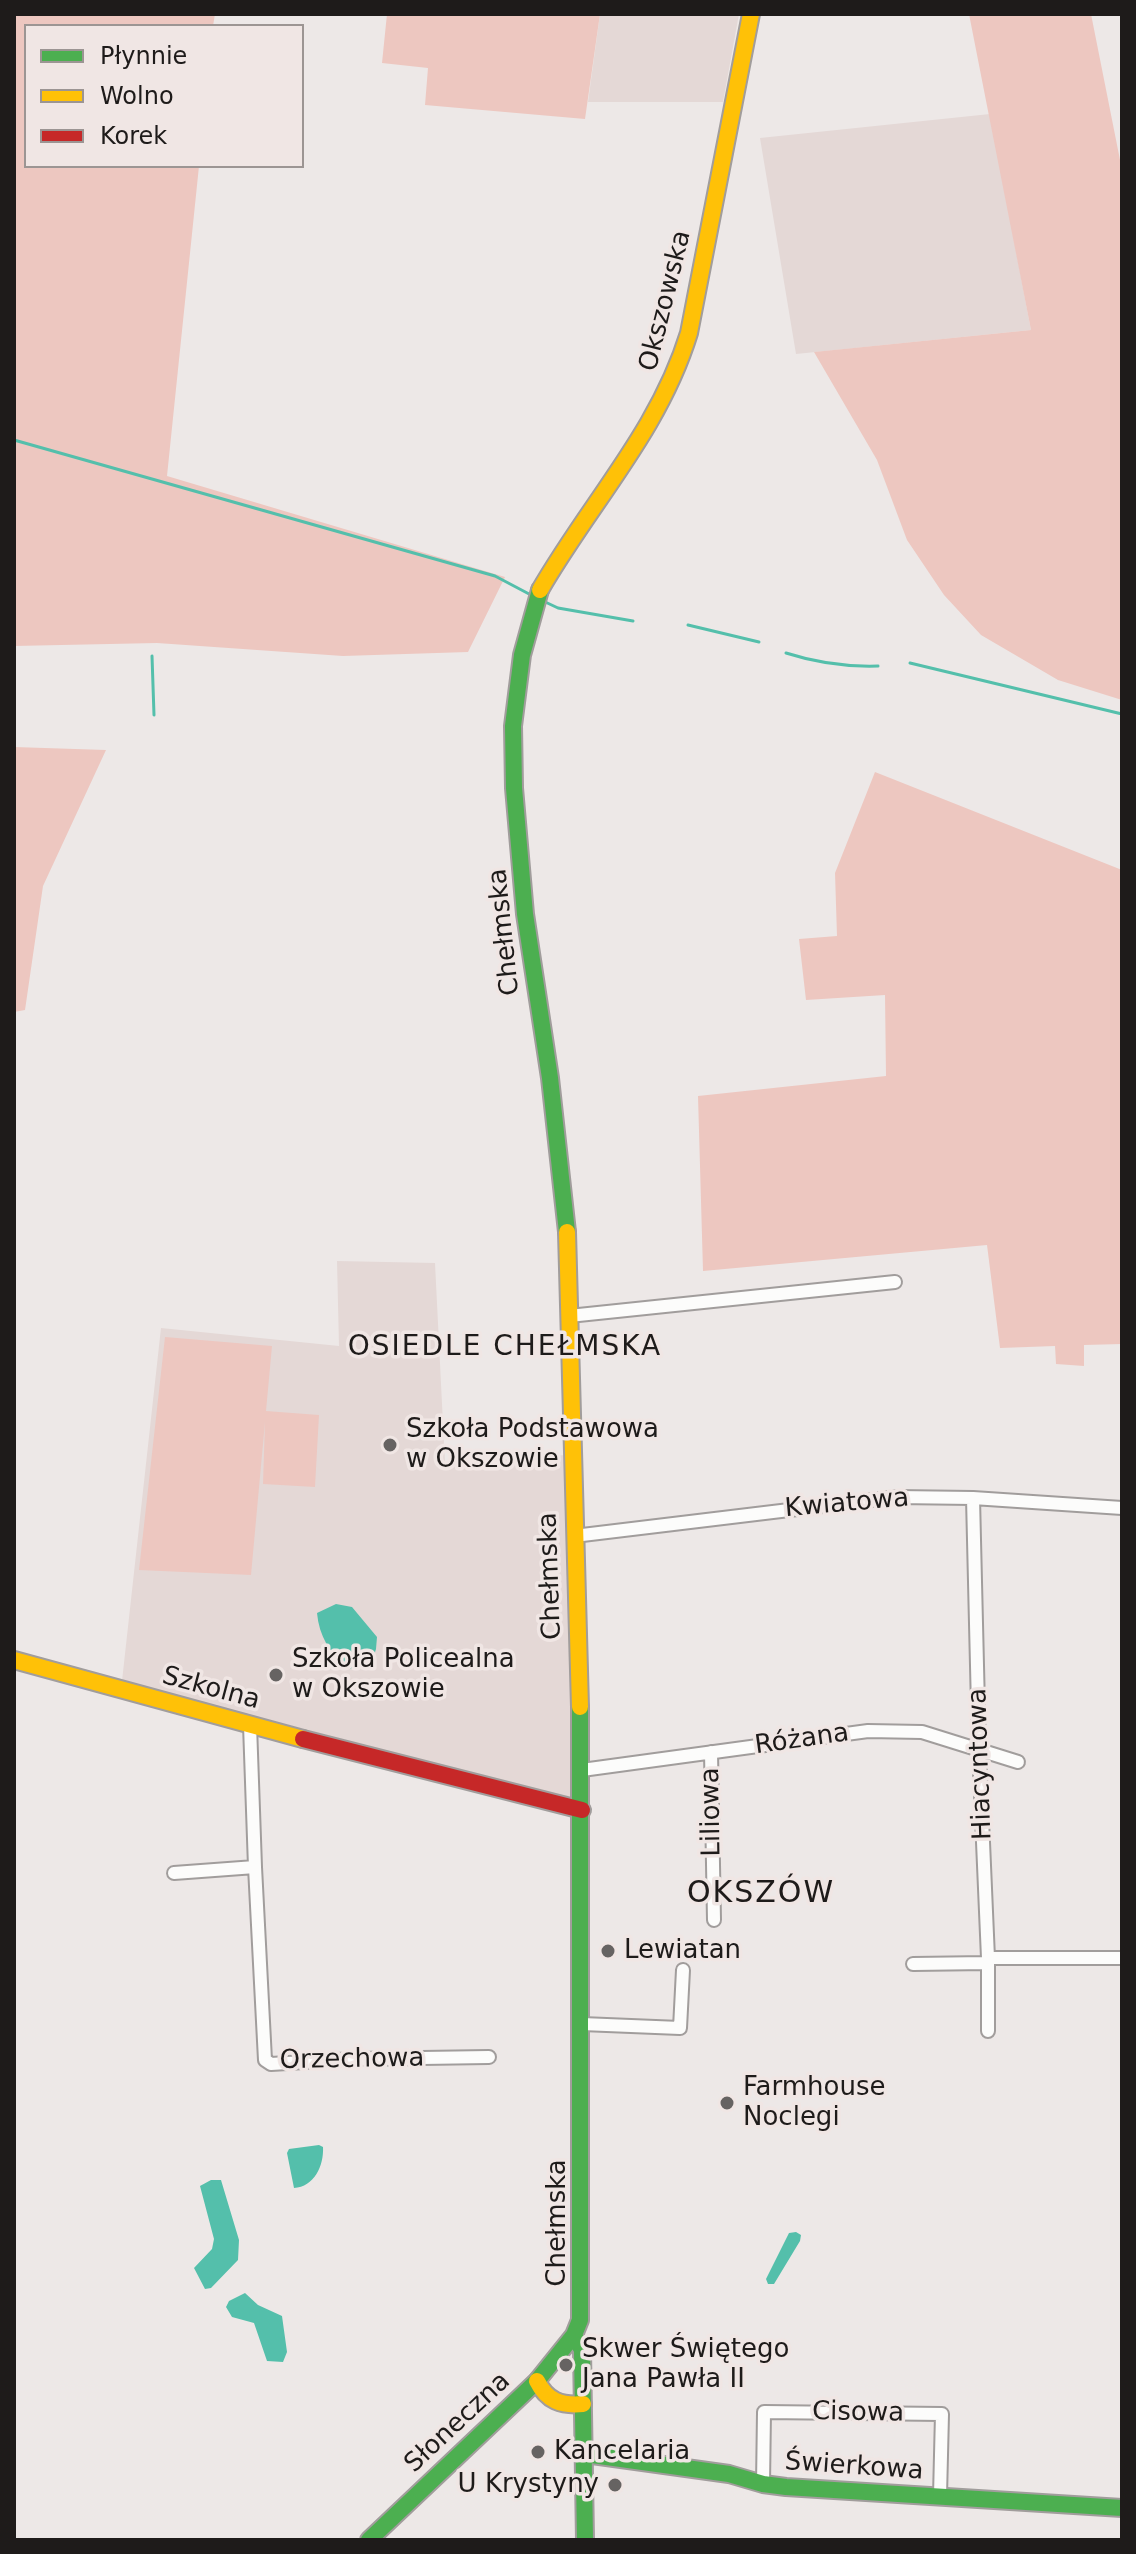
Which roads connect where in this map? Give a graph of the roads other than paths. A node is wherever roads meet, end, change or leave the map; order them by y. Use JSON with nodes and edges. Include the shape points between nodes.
{"nodes":[{"id":1,"x":751,"y":14,"type":"edge"},
{"id":2,"x":532,"y":612,"type":"joint"},
{"id":3,"x":895,"y":1282,"type":"dead end"},
{"id":4,"x":569,"y":1316,"type":"junction"},
{"id":5,"x":973,"y":1498,"type":"junction"},
{"id":6,"x":1122,"y":1508,"type":"edge"},
{"id":7,"x":574,"y":1536,"type":"junction"},
{"id":8,"x":14,"y":1660,"type":"edge"},
{"id":9,"x":250,"y":1725,"type":"junction"},
{"id":10,"x":979,"y":1749,"type":"junction"},
{"id":11,"x":711,"y":1752,"type":"junction"},
{"id":12,"x":1018,"y":1762,"type":"dead end"},
{"id":13,"x":582,"y":1770,"type":"junction"},
{"id":14,"x":582,"y":1810,"type":"junction"},
{"id":15,"x":255,"y":1867,"type":"junction"},
{"id":16,"x":174,"y":1873,"type":"dead end"},
{"id":17,"x":714,"y":1920,"type":"dead end"},
{"id":18,"x":1122,"y":1958,"type":"edge"},
{"id":19,"x":988,"y":1961,"type":"junction"},
{"id":20,"x":913,"y":1964,"type":"dead end"},
{"id":21,"x":683,"y":1970,"type":"dead end"},
{"id":22,"x":582,"y":2024,"type":"junction"},
{"id":23,"x":988,"y":2031,"type":"dead end"},
{"id":24,"x":489,"y":2057,"type":"dead end"},
{"id":25,"x":574,"y":2335,"type":"junction"},
{"id":26,"x":537,"y":2381,"type":"junction"},
{"id":27,"x":583,"y":2404,"type":"junction"},
{"id":28,"x":585,"y":2454,"type":"junction"},
{"id":29,"x":763,"y":2484,"type":"junction"},
{"id":30,"x":940,"y":2496,"type":"junction"},
{"id":31,"x":1122,"y":2508,"type":"edge"},
{"id":32,"x":369,"y":2540,"type":"edge"},
{"id":33,"x":585,"y":2540,"type":"edge"}],
"edges":[{"from":1,"to":2,"type":"main road","name":"Okszowska","via":[[678,369],[661,405],[540,589]]},
{"from":2,"to":4,"type":"main road","name":"Chełmska","via":[[512,755],[525,914],[565,1194]]},
{"from":3,"to":4,"type":"street"},
{"from":4,"to":7,"type":"main road","name":"Chełmska"},
{"from":5,"to":6,"type":"street","name":"Kwiatowa"},
{"from":5,"to":7,"type":"street","name":"Kwiatowa","via":[[897,1497]]},
{"from":5,"to":10,"type":"street","name":"Hiacyntowa"},
{"from":7,"to":13,"type":"main road","name":"Chełmska"},
{"from":8,"to":9,"type":"main road","name":"Szkolna"},
{"from":9,"to":14,"type":"main road","name":"Szkolna"},
{"from":9,"to":15,"type":"street","name":"Orzechowa"},
{"from":10,"to":11,"type":"street","name":"Różana","via":[[922,1732],[868,1731]]},
{"from":10,"to":12,"type":"street","name":"Różana"},
{"from":10,"to":19,"type":"street","name":"Hiacyntowa"},
{"from":11,"to":13,"type":"street","name":"Różana"},
{"from":11,"to":17,"type":"street","name":"Liliowa"},
{"from":13,"to":14,"type":"main road","name":"Chełmska"},
{"from":14,"to":22,"type":"main road","name":"Chełmska"},
{"from":15,"to":16,"type":"street"},
{"from":15,"to":24,"type":"street","name":"Orzechowa","via":[[265,2060],[271,2064]]},
{"from":18,"to":19,"type":"street"},
{"from":19,"to":20,"type":"street"},
{"from":19,"to":23,"type":"street","name":"Hiacyntowa"},
{"from":21,"to":22,"type":"street","via":[[680,2028]]},
{"from":22,"to":25,"type":"main road","name":"Chełmska","via":[[582,2302]]},
{"from":25,"to":26,"type":"main road","name":"Słoneczna"},
{"from":25,"to":27,"type":"main road","name":"Chełmska","via":[[582,2350]]},
{"from":26,"to":27,"type":"main road","via":[[555,2403]]},
{"from":26,"to":32,"type":"main road","name":"Słoneczna"},
{"from":27,"to":28,"type":"main road","name":"Chełmska"},
{"from":28,"to":29,"type":"main road","name":"Świerkowa","via":[[729,2474]]},
{"from":28,"to":33,"type":"main road","name":"Chełmska"},
{"from":29,"to":30,"type":"main road","name":"Świerkowa"},
{"from":29,"to":30,"type":"street","name":"Cisowa","via":[[764,2412],[942,2414]]},
{"from":30,"to":31,"type":"main road","name":"Świerkowa"}]}
